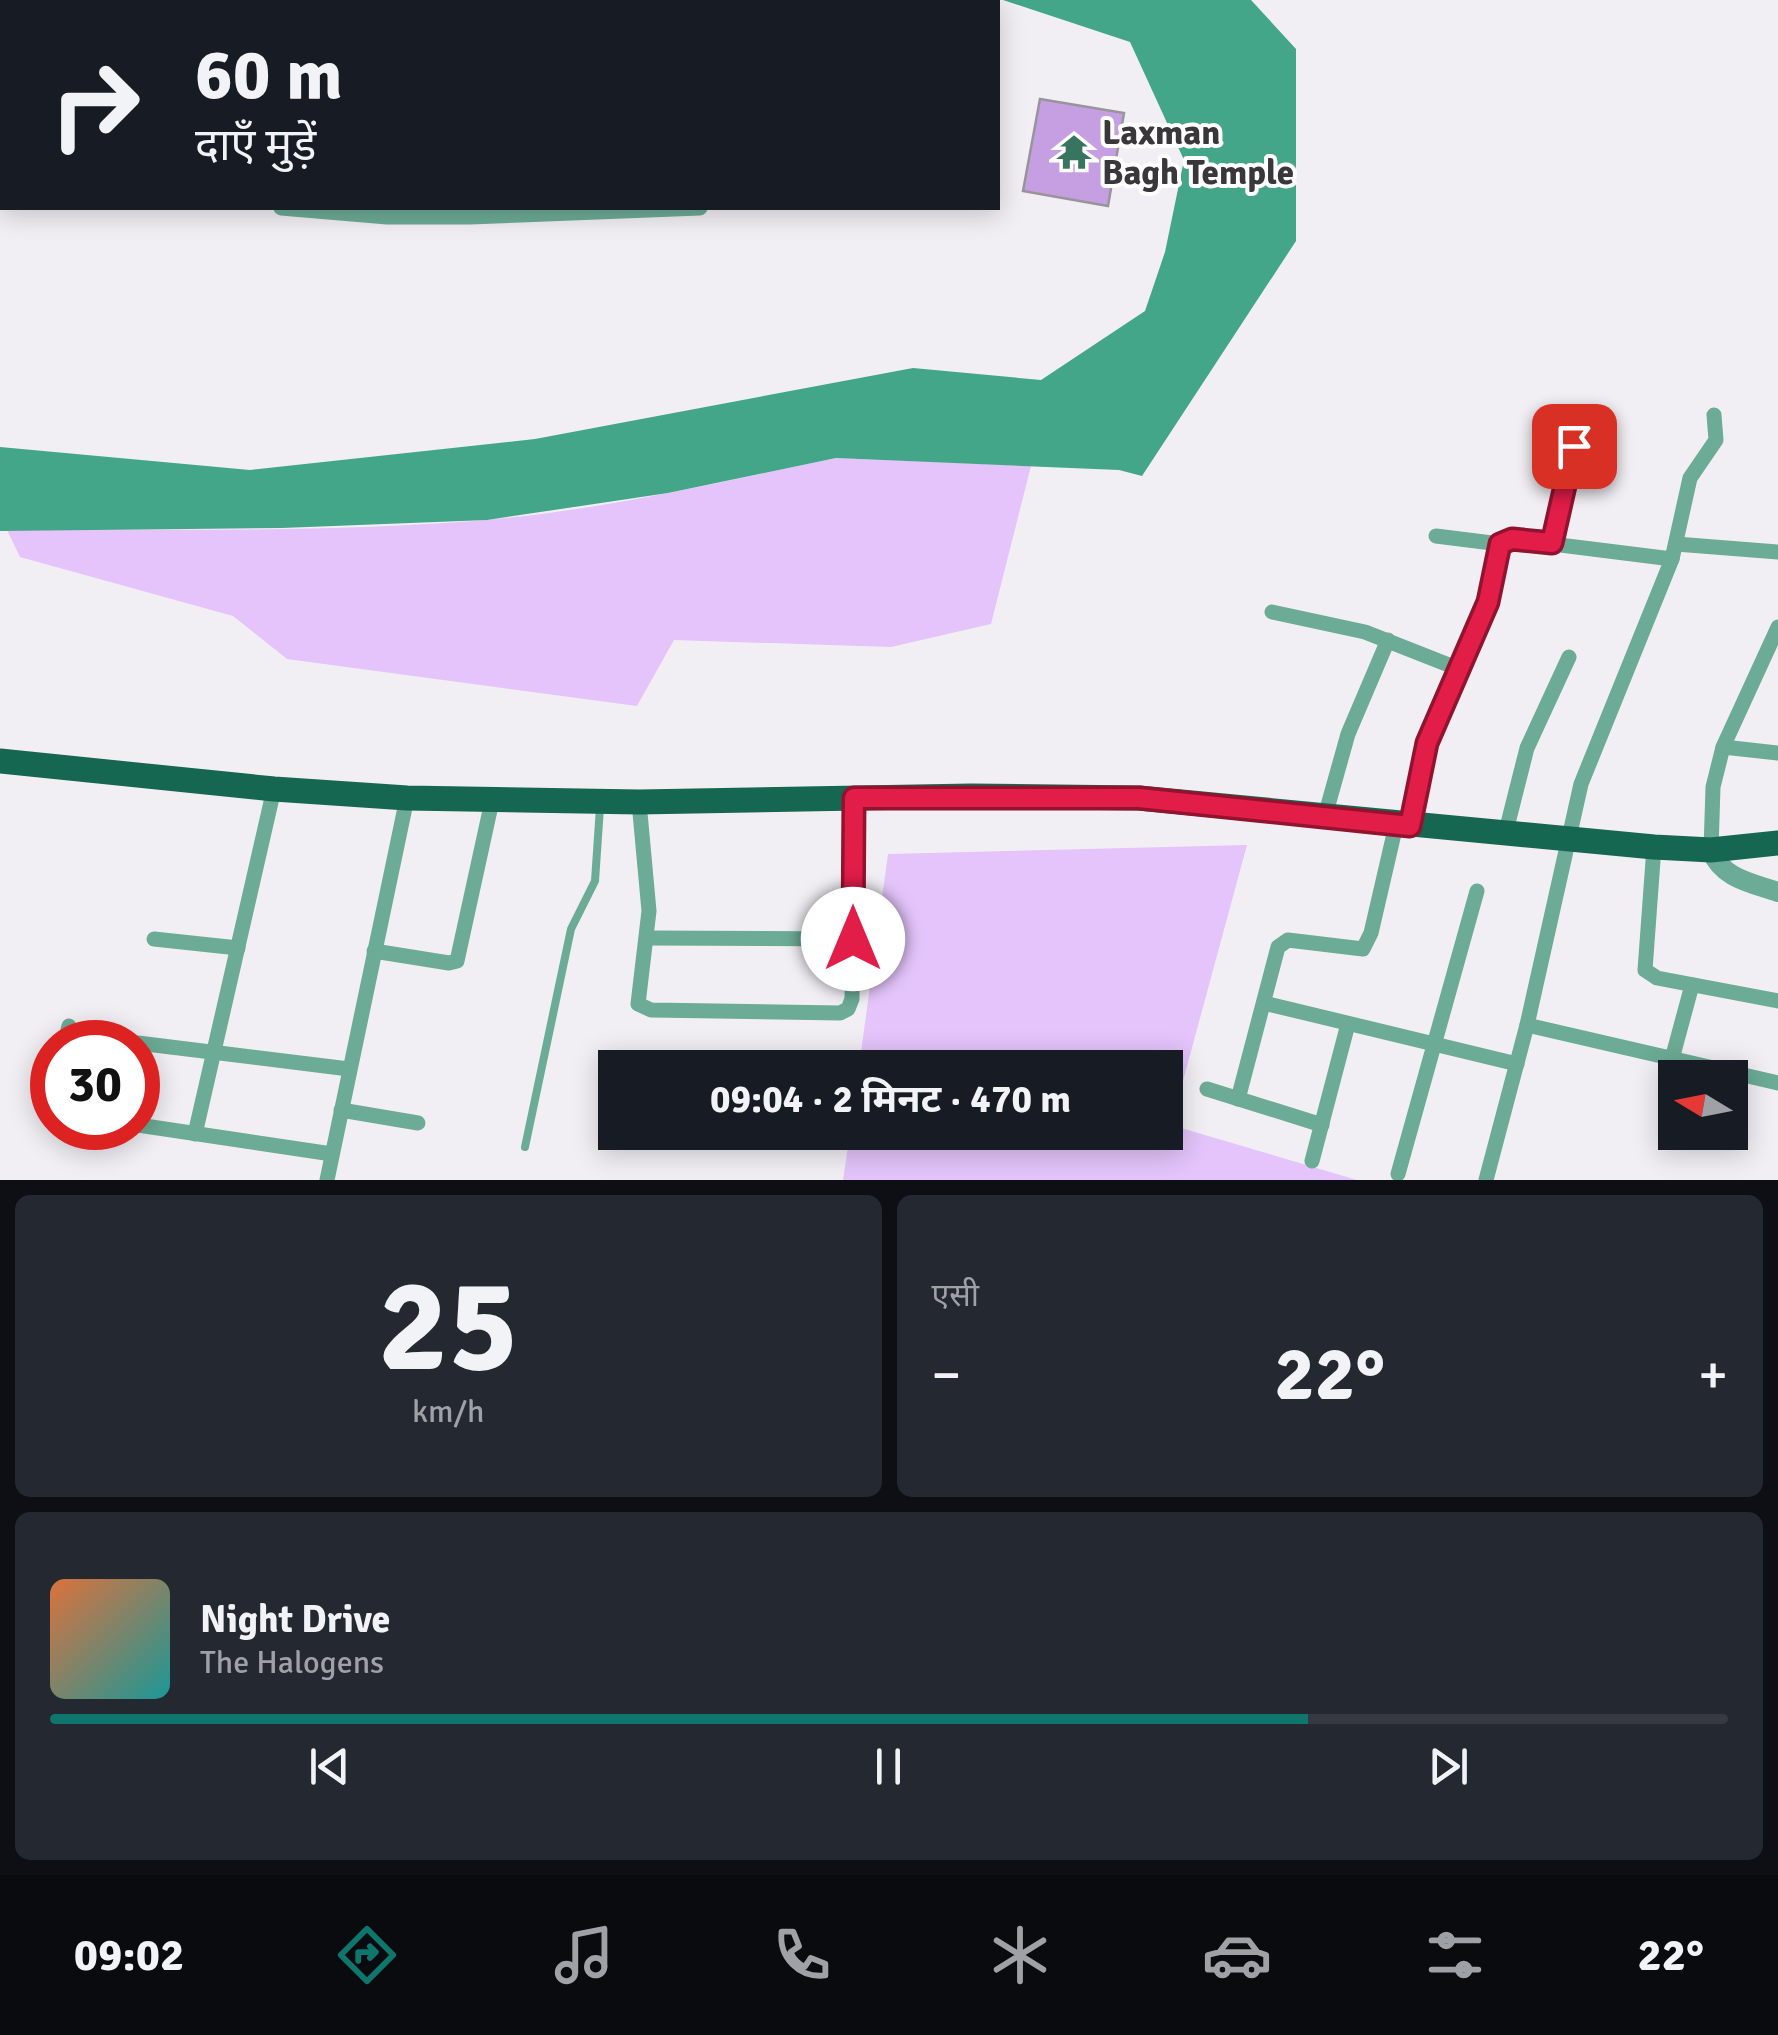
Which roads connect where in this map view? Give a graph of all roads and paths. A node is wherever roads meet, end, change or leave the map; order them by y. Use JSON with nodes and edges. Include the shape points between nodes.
{"nodes":[{"id":1,"x":305,"y":210,"type":"edge"},
{"id":2,"x":649,"y":210,"type":"edge"},
{"id":3,"x":1714,"y":415,"type":"dead end"},
{"id":4,"x":1574,"y":446,"type":"dead end"},
{"id":5,"x":1436,"y":536,"type":"dead end"},
{"id":6,"x":1552,"y":543,"type":"junction"},
{"id":7,"x":1500,"y":544,"type":"junction"},
{"id":8,"x":1674,"y":551,"type":"junction"},
{"id":9,"x":1778,"y":552,"type":"edge"},
{"id":10,"x":1272,"y":612,"type":"dead end"},
{"id":11,"x":1778,"y":627,"type":"edge"},
{"id":12,"x":1388,"y":640,"type":"junction"},
{"id":13,"x":1569,"y":657,"type":"dead end"},
{"id":14,"x":1459,"y":669,"type":"junction"},
{"id":15,"x":1723,"y":748,"type":"junction"},
{"id":16,"x":1778,"y":753,"type":"edge"},
{"id":17,"x":0,"y":761,"type":"edge"},
{"id":18,"x":274,"y":789,"type":"junction"},
{"id":19,"x":407,"y":798,"type":"junction"},
{"id":20,"x":854,"y":798,"type":"junction"},
{"id":21,"x":492,"y":800,"type":"junction"},
{"id":22,"x":600,"y":802,"type":"junction"},
{"id":23,"x":638,"y":802,"type":"junction"},
{"id":24,"x":1324,"y":816,"type":"junction"},
{"id":25,"x":1403,"y":826,"type":"junction"},
{"id":26,"x":1506,"y":835,"type":"junction"},
{"id":27,"x":1566,"y":840,"type":"junction"},
{"id":28,"x":1778,"y":844,"type":"edge"},
{"id":29,"x":1654,"y":847,"type":"junction"},
{"id":30,"x":1711,"y":850,"type":"junction"},
{"id":31,"x":1477,"y":891,"type":"dead end"},
{"id":32,"x":1778,"y":892,"type":"edge"},
{"id":33,"x":647,"y":938,"type":"junction"},
{"id":34,"x":154,"y":939,"type":"dead end"},
{"id":35,"x":853,"y":939,"type":"junction"},
{"id":36,"x":238,"y":948,"type":"junction"},
{"id":37,"x":374,"y":951,"type":"junction"},
{"id":38,"x":1692,"y":985,"type":"junction"},
{"id":39,"x":1778,"y":1002,"type":"edge"},
{"id":40,"x":1264,"y":1003,"type":"junction"},
{"id":41,"x":1348,"y":1024,"type":"junction"},
{"id":42,"x":1527,"y":1025,"type":"junction"},
{"id":43,"x":1434,"y":1045,"type":"junction"},
{"id":44,"x":160,"y":1046,"type":"edge"},
{"id":45,"x":214,"y":1052,"type":"junction"},
{"id":46,"x":1672,"y":1059,"type":"junction"},
{"id":47,"x":1517,"y":1064,"type":"junction"},
{"id":48,"x":349,"y":1070,"type":"junction"},
{"id":49,"x":1778,"y":1083,"type":"edge"},
{"id":50,"x":1207,"y":1089,"type":"dead end"},
{"id":51,"x":1238,"y":1099,"type":"junction"},
{"id":52,"x":341,"y":1110,"type":"junction"},
{"id":53,"x":418,"y":1123,"type":"dead end"},
{"id":54,"x":1322,"y":1125,"type":"junction"},
{"id":55,"x":160,"y":1128,"type":"edge"},
{"id":56,"x":195,"y":1134,"type":"junction"},
{"id":57,"x":526,"y":1147,"type":"dead end"},
{"id":58,"x":332,"y":1154,"type":"junction"},
{"id":59,"x":1312,"y":1161,"type":"dead end"},
{"id":60,"x":1398,"y":1174,"type":"dead end"},
{"id":61,"x":327,"y":1180,"type":"edge"},
{"id":62,"x":1486,"y":1180,"type":"edge"}],
"edges":[{"from":1,"to":2,"type":"street","via":[[470,217]]},
{"from":3,"to":8,"type":"street","via":[[1716,440],[1690,478]]},
{"from":4,"to":6,"type":"street"},
{"from":5,"to":7,"type":"street"},
{"from":6,"to":7,"type":"street"},
{"from":6,"to":8,"type":"street"},
{"from":7,"to":14,"type":"street","via":[[1488,602]]},
{"from":8,"to":9,"type":"street"},
{"from":8,"to":27,"type":"street","via":[[1594,748]]},
{"from":10,"to":12,"type":"street"},
{"from":11,"to":15,"type":"street"},
{"from":12,"to":14,"type":"street"},
{"from":12,"to":24,"type":"street","via":[[1348,734]]},
{"from":13,"to":26,"type":"street","via":[[1527,748]]},
{"from":14,"to":25,"type":"street","via":[[1427,743]]},
{"from":15,"to":16,"type":"street"},
{"from":15,"to":30,"type":"street"},
{"from":17,"to":18,"type":"main road"},
{"from":18,"to":19,"type":"main road"},
{"from":18,"to":36,"type":"street"},
{"from":19,"to":21,"type":"main road"},
{"from":19,"to":37,"type":"street"},
{"from":20,"to":23,"type":"main road"},
{"from":20,"to":24,"type":"main road","via":[[1139,798]]},
{"from":20,"to":35,"type":"street"},
{"from":21,"to":22,"type":"main road"},
{"from":21,"to":37,"type":"street","via":[[461,956],[457,961]]},
{"from":22,"to":23,"type":"main road"},
{"from":22,"to":57,"type":"lane","via":[[595,881],[572,929]]},
{"from":23,"to":33,"type":"street","via":[[649,886]]},
{"from":24,"to":25,"type":"main road"},
{"from":25,"to":26,"type":"main road"},
{"from":25,"to":40,"type":"street","via":[[1368,944],[1358,951],[1284,940]]},
{"from":26,"to":27,"type":"main road"},
{"from":27,"to":29,"type":"main road"},
{"from":27,"to":42,"type":"street"},
{"from":28,"to":30,"type":"main road"},
{"from":29,"to":30,"type":"main road"},
{"from":29,"to":38,"type":"street","via":[[1646,970]]},
{"from":30,"to":32,"type":"street","via":[[1725,871]]},
{"from":31,"to":43,"type":"street"},
{"from":33,"to":35,"type":"street"},
{"from":33,"to":35,"type":"street","via":[[638,998],[643,1008],[840,1012],[852,999]]},
{"from":34,"to":36,"type":"street"},
{"from":36,"to":45,"type":"street"},
{"from":37,"to":48,"type":"street"},
{"from":38,"to":39,"type":"street"},
{"from":38,"to":46,"type":"street"},
{"from":40,"to":41,"type":"street"},
{"from":40,"to":51,"type":"street"},
{"from":41,"to":43,"type":"street"},
{"from":41,"to":54,"type":"street"},
{"from":42,"to":46,"type":"street"},
{"from":42,"to":47,"type":"street"},
{"from":43,"to":47,"type":"street"},
{"from":43,"to":60,"type":"street"},
{"from":44,"to":45,"type":"street"},
{"from":45,"to":48,"type":"street"},
{"from":45,"to":56,"type":"street"},
{"from":46,"to":49,"type":"street"},
{"from":47,"to":62,"type":"street"},
{"from":48,"to":52,"type":"street"},
{"from":50,"to":51,"type":"street"},
{"from":51,"to":54,"type":"street"},
{"from":52,"to":53,"type":"street"},
{"from":52,"to":58,"type":"street"},
{"from":54,"to":59,"type":"street"},
{"from":55,"to":56,"type":"street"},
{"from":56,"to":58,"type":"street"},
{"from":58,"to":61,"type":"street"}]}
